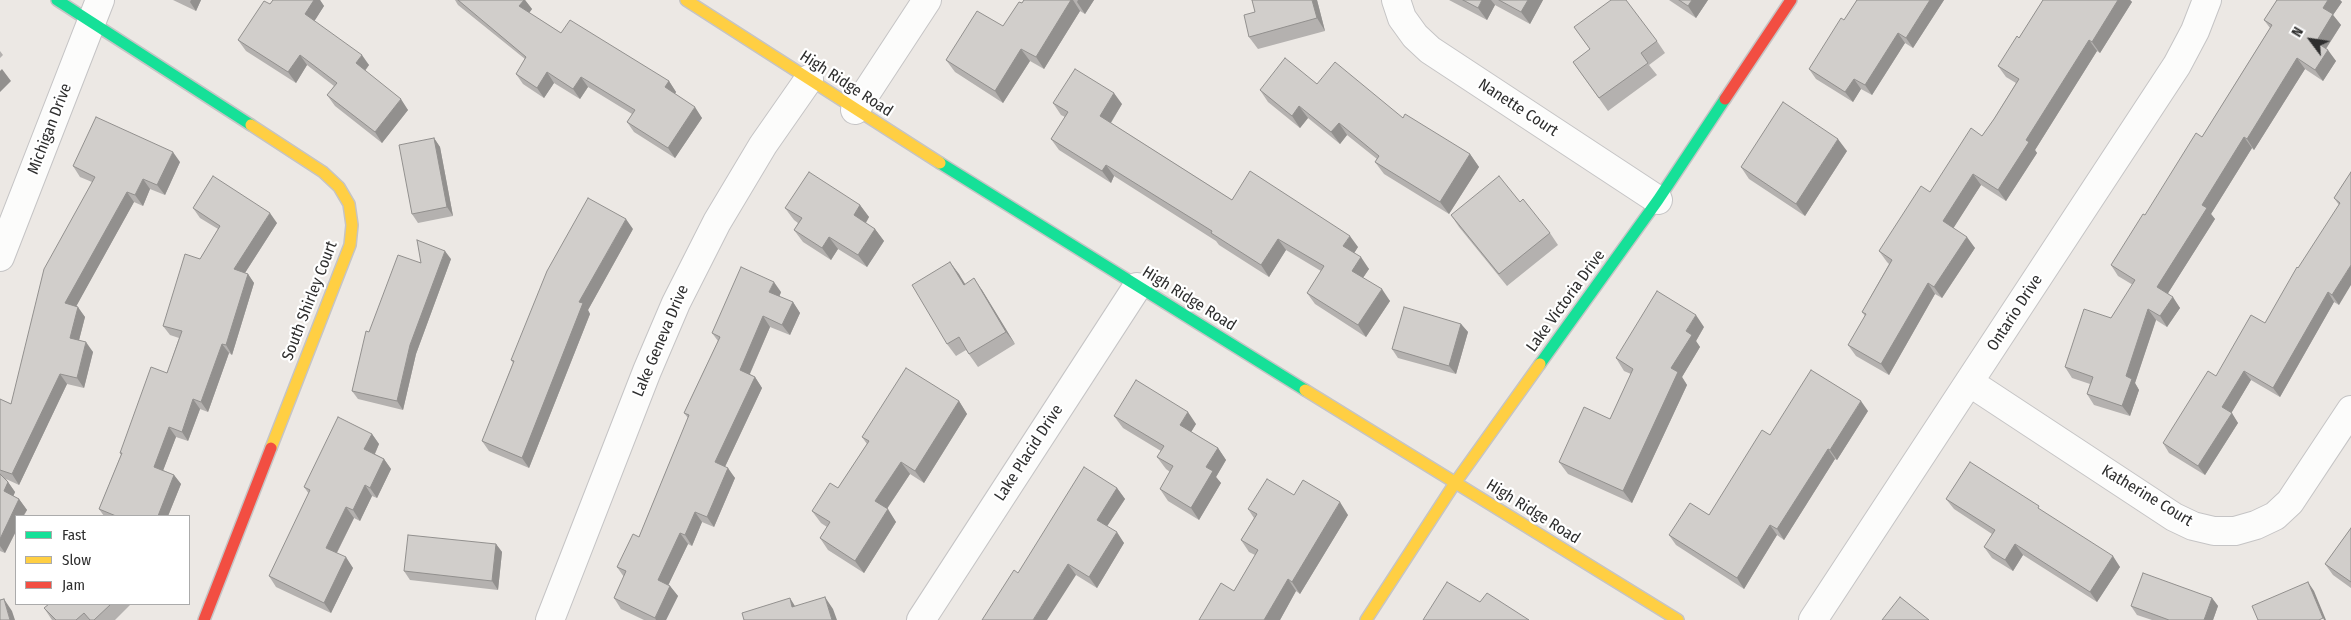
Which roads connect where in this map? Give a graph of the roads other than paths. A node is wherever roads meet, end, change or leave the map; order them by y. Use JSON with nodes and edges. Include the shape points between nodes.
{"nodes":[{"id":1,"x":57,"y":0,"type":"edge"},
{"id":2,"x":686,"y":0,"type":"edge"},
{"id":3,"x":927,"y":0,"type":"edge"},
{"id":4,"x":1396,"y":0,"type":"edge"},
{"id":5,"x":1791,"y":0,"type":"edge"},
{"id":6,"x":2207,"y":0,"type":"edge"},
{"id":7,"x":96,"y":11,"type":"edge"},
{"id":8,"x":809,"y":79,"type":"junction"},
{"id":9,"x":855,"y":110,"type":"junction"},
{"id":10,"x":1658,"y":200,"type":"junction"},
{"id":11,"x":0,"y":257,"type":"edge"},
{"id":12,"x":1137,"y":286,"type":"junction"},
{"id":13,"x":1969,"y":382,"type":"junction"},
{"id":14,"x":2351,"y":410,"type":"edge"},
{"id":15,"x":1455,"y":483,"type":"junction"},
{"id":16,"x":204,"y":620,"type":"edge"},
{"id":17,"x":550,"y":620,"type":"edge"},
{"id":18,"x":921,"y":620,"type":"edge"},
{"id":19,"x":1366,"y":620,"type":"edge"},
{"id":20,"x":1678,"y":620,"type":"edge"},
{"id":21,"x":1813,"y":620,"type":"edge"}],
"edges":[{"from":1,"to":7,"type":"street","name":"South Shirley Court"},
{"from":2,"to":8,"type":"street","name":"High Ridge Road"},
{"from":3,"to":9,"type":"street"},
{"from":4,"to":10,"type":"street","name":"Nanette Court","via":[[1405,23],[1430,50]]},
{"from":5,"to":10,"type":"street","name":"Lake Victoria Drive"},
{"from":6,"to":13,"type":"street","name":"Ontario Drive","via":[[2177,66]]},
{"from":7,"to":11,"type":"street","name":"Michigan Drive"},
{"from":7,"to":16,"type":"street","name":"South Shirley Court","via":[[323,172],[339,187],[349,204],[350,245]]},
{"from":8,"to":9,"type":"street","name":"High Ridge Road"},
{"from":8,"to":17,"type":"street","name":"Lake Geneva Drive","via":[[764,144],[717,222],[676,303]]},
{"from":9,"to":12,"type":"street","name":"High Ridge Road"},
{"from":10,"to":15,"type":"street","name":"Lake Victoria Drive"},
{"from":12,"to":15,"type":"street","name":"High Ridge Road"},
{"from":12,"to":18,"type":"street","name":"Lake Placid Drive"},
{"from":13,"to":14,"type":"street","name":"Katherine Court","via":[[2174,517],[2214,531],[2256,526],[2275,516],[2290,502]]},
{"from":13,"to":21,"type":"street","name":"Ontario Drive"},
{"from":15,"to":19,"type":"street","name":"Lake Victoria Drive"},
{"from":15,"to":20,"type":"street","name":"High Ridge Road"}]}
